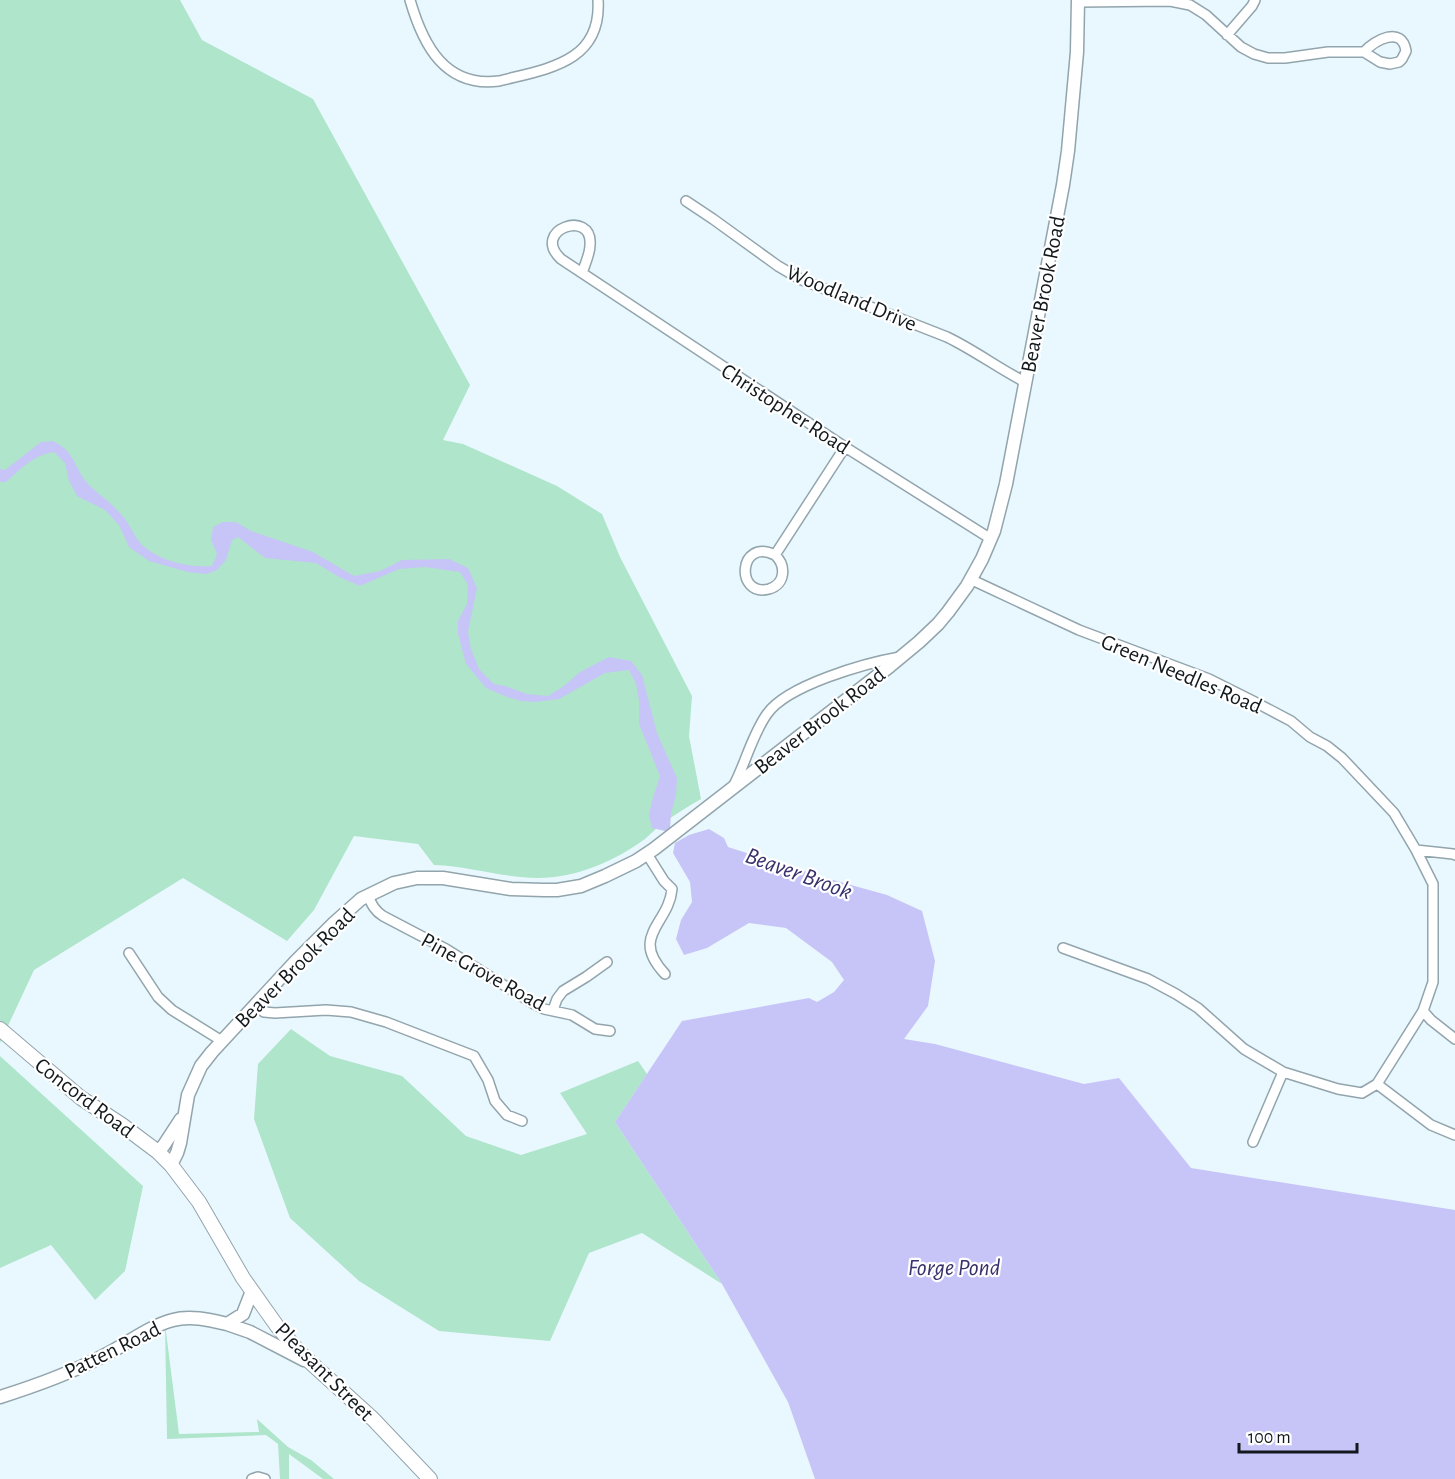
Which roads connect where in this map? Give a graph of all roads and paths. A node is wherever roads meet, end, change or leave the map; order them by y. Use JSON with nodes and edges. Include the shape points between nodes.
{"nodes":[{"id":1,"x":410,"y":0,"type":"edge"},
{"id":2,"x":598,"y":0,"type":"edge"},
{"id":3,"x":1255,"y":0,"type":"edge"},
{"id":4,"x":1078,"y":1,"type":"edge"},
{"id":5,"x":1227,"y":35,"type":"junction"},
{"id":6,"x":1364,"y":52,"type":"dead end"},
{"id":7,"x":686,"y":201,"type":"dead end"},
{"id":8,"x":582,"y":273,"type":"junction"},
{"id":9,"x":1025,"y":382,"type":"junction"},
{"id":10,"x":845,"y":447,"type":"junction"},
{"id":11,"x":991,"y":539,"type":"junction"},
{"id":12,"x":775,"y":555,"type":"junction"},
{"id":13,"x":970,"y":579,"type":"junction"},
{"id":14,"x":900,"y":657,"type":"junction"},
{"id":15,"x":731,"y":789,"type":"junction"},
{"id":16,"x":1416,"y":850,"type":"junction"},
{"id":17,"x":650,"y":852,"type":"junction"},
{"id":18,"x":1455,"y":855,"type":"edge"},
{"id":19,"x":368,"y":896,"type":"junction"},
{"id":20,"x":1062,"y":948,"type":"dead end"},
{"id":21,"x":129,"y":953,"type":"dead end"},
{"id":22,"x":607,"y":962,"type":"dead end"},
{"id":23,"x":665,"y":974,"type":"dead end"},
{"id":24,"x":254,"y":1005,"type":"junction"},
{"id":25,"x":553,"y":1010,"type":"junction"},
{"id":26,"x":1423,"y":1011,"type":"junction"},
{"id":27,"x":0,"y":1029,"type":"edge"},
{"id":28,"x":609,"y":1031,"type":"dead end"},
{"id":29,"x":1455,"y":1039,"type":"edge"},
{"id":30,"x":222,"y":1041,"type":"junction"},
{"id":31,"x":1283,"y":1072,"type":"junction"},
{"id":32,"x":1377,"y":1084,"type":"junction"},
{"id":33,"x":184,"y":1115,"type":"junction"},
{"id":34,"x":522,"y":1121,"type":"dead end"},
{"id":35,"x":1455,"y":1135,"type":"edge"},
{"id":36,"x":1253,"y":1142,"type":"dead end"},
{"id":37,"x":158,"y":1152,"type":"junction"},
{"id":38,"x":171,"y":1165,"type":"junction"},
{"id":39,"x":252,"y":1291,"type":"junction"},
{"id":40,"x":227,"y":1324,"type":"junction"},
{"id":41,"x":313,"y":1365,"type":"junction"},
{"id":42,"x":0,"y":1396,"type":"edge"},
{"id":43,"x":252,"y":1479,"type":"edge"},
{"id":44,"x":265,"y":1479,"type":"edge"},
{"id":45,"x":430,"y":1479,"type":"edge"}],
"edges":[{"from":1,"to":2,"type":"street","via":[[422,33],[440,61],[454,74],[481,82],[499,81],[572,58],[591,38],[598,20]]},
{"from":3,"to":5,"type":"street"},
{"from":4,"to":5,"type":"street","via":[[1181,3],[1198,9]]},
{"from":4,"to":9,"type":"street","name":"Beaver Brook Road","via":[[1067,154]]},
{"from":5,"to":6,"type":"street","via":[[1247,51],[1268,58]]},
{"from":7,"to":9,"type":"street","name":"Woodland Drive","via":[[802,280],[947,337]]},
{"from":8,"to":8,"type":"street","name":"Christopher Road","via":[[561,259],[553,247],[554,237],[569,225],[578,226],[589,235],[591,244]]},
{"from":8,"to":10,"type":"street","name":"Christopher Road"},
{"from":9,"to":11,"type":"street","name":"Beaver Brook Road","via":[[1006,484]]},
{"from":10,"to":11,"type":"street","name":"Christopher Road"},
{"from":10,"to":12,"type":"street"},
{"from":11,"to":13,"type":"street","name":"Beaver Brook Road"},
{"from":12,"to":12,"type":"street","via":[[760,552],[748,560],[745,574],[753,586],[767,589],[779,583],[782,566]]},
{"from":13,"to":14,"type":"street","name":"Beaver Brook Road","via":[[938,624]]},
{"from":13,"to":16,"type":"street","name":"Green Needles Road","via":[[1079,630],[1209,680],[1291,721],[1358,774],[1394,813]]},
{"from":14,"to":15,"type":"street","name":"Beaver Brook Road"},
{"from":14,"to":15,"type":"street","via":[[836,674],[775,705],[763,721]]},
{"from":15,"to":17,"type":"street","name":"Beaver Brook Road"},
{"from":16,"to":18,"type":"street"},
{"from":16,"to":26,"type":"street","name":"Green Needles Road","via":[[1433,884],[1433,982]]},
{"from":17,"to":19,"type":"street","name":"Beaver Brook Road","via":[[605,876],[570,888],[529,890],[417,878],[394,883]]},
{"from":17,"to":23,"type":"street","via":[[672,889],[651,939],[653,959]]},
{"from":19,"to":24,"type":"street","name":"Beaver Brook Road","via":[[334,923]]},
{"from":19,"to":25,"type":"street","name":"Pine Grove Road","via":[[378,913],[446,949],[534,1004]]},
{"from":20,"to":31,"type":"street","via":[[1148,979],[1198,1008],[1244,1049]]},
{"from":21,"to":30,"type":"street","via":[[158,997]]},
{"from":22,"to":25,"type":"street","via":[[563,991]]},
{"from":24,"to":30,"type":"street","name":"Beaver Brook Road"},
{"from":24,"to":34,"type":"street","via":[[275,1013],[351,1012],[474,1056],[495,1101],[507,1115]]},
{"from":25,"to":28,"type":"street","name":"Pine Grove Road","via":[[572,1015],[595,1029]]},
{"from":26,"to":29,"type":"street"},
{"from":26,"to":32,"type":"street","name":"Green Needles Road"},
{"from":27,"to":37,"type":"main road","name":"Concord Road","via":[[81,1098]]},
{"from":30,"to":33,"type":"street","name":"Beaver Brook Road","via":[[201,1066]]},
{"from":31,"to":32,"type":"street","via":[[1362,1093]]},
{"from":31,"to":36,"type":"street"},
{"from":32,"to":35,"type":"street","via":[[1431,1125]]},
{"from":33,"to":37,"type":"street","name":"Beaver Brook Road"},
{"from":33,"to":38,"type":"street","name":"Beaver Brook Road"},
{"from":37,"to":38,"type":"main road","name":"Concord Road"},
{"from":38,"to":39,"type":"main road","name":"Pleasant Street","via":[[199,1202]]},
{"from":39,"to":40,"type":"street","via":[[243,1314]]},
{"from":39,"to":41,"type":"main road","name":"Pleasant Street"},
{"from":40,"to":41,"type":"street","name":"Patten Road"},
{"from":40,"to":42,"type":"street","name":"Patten Road","via":[[193,1317],[171,1320],[95,1360]]},
{"from":41,"to":45,"type":"main road","name":"Pleasant Street","via":[[373,1419]]},
{"from":43,"to":44,"type":"street"}]}
